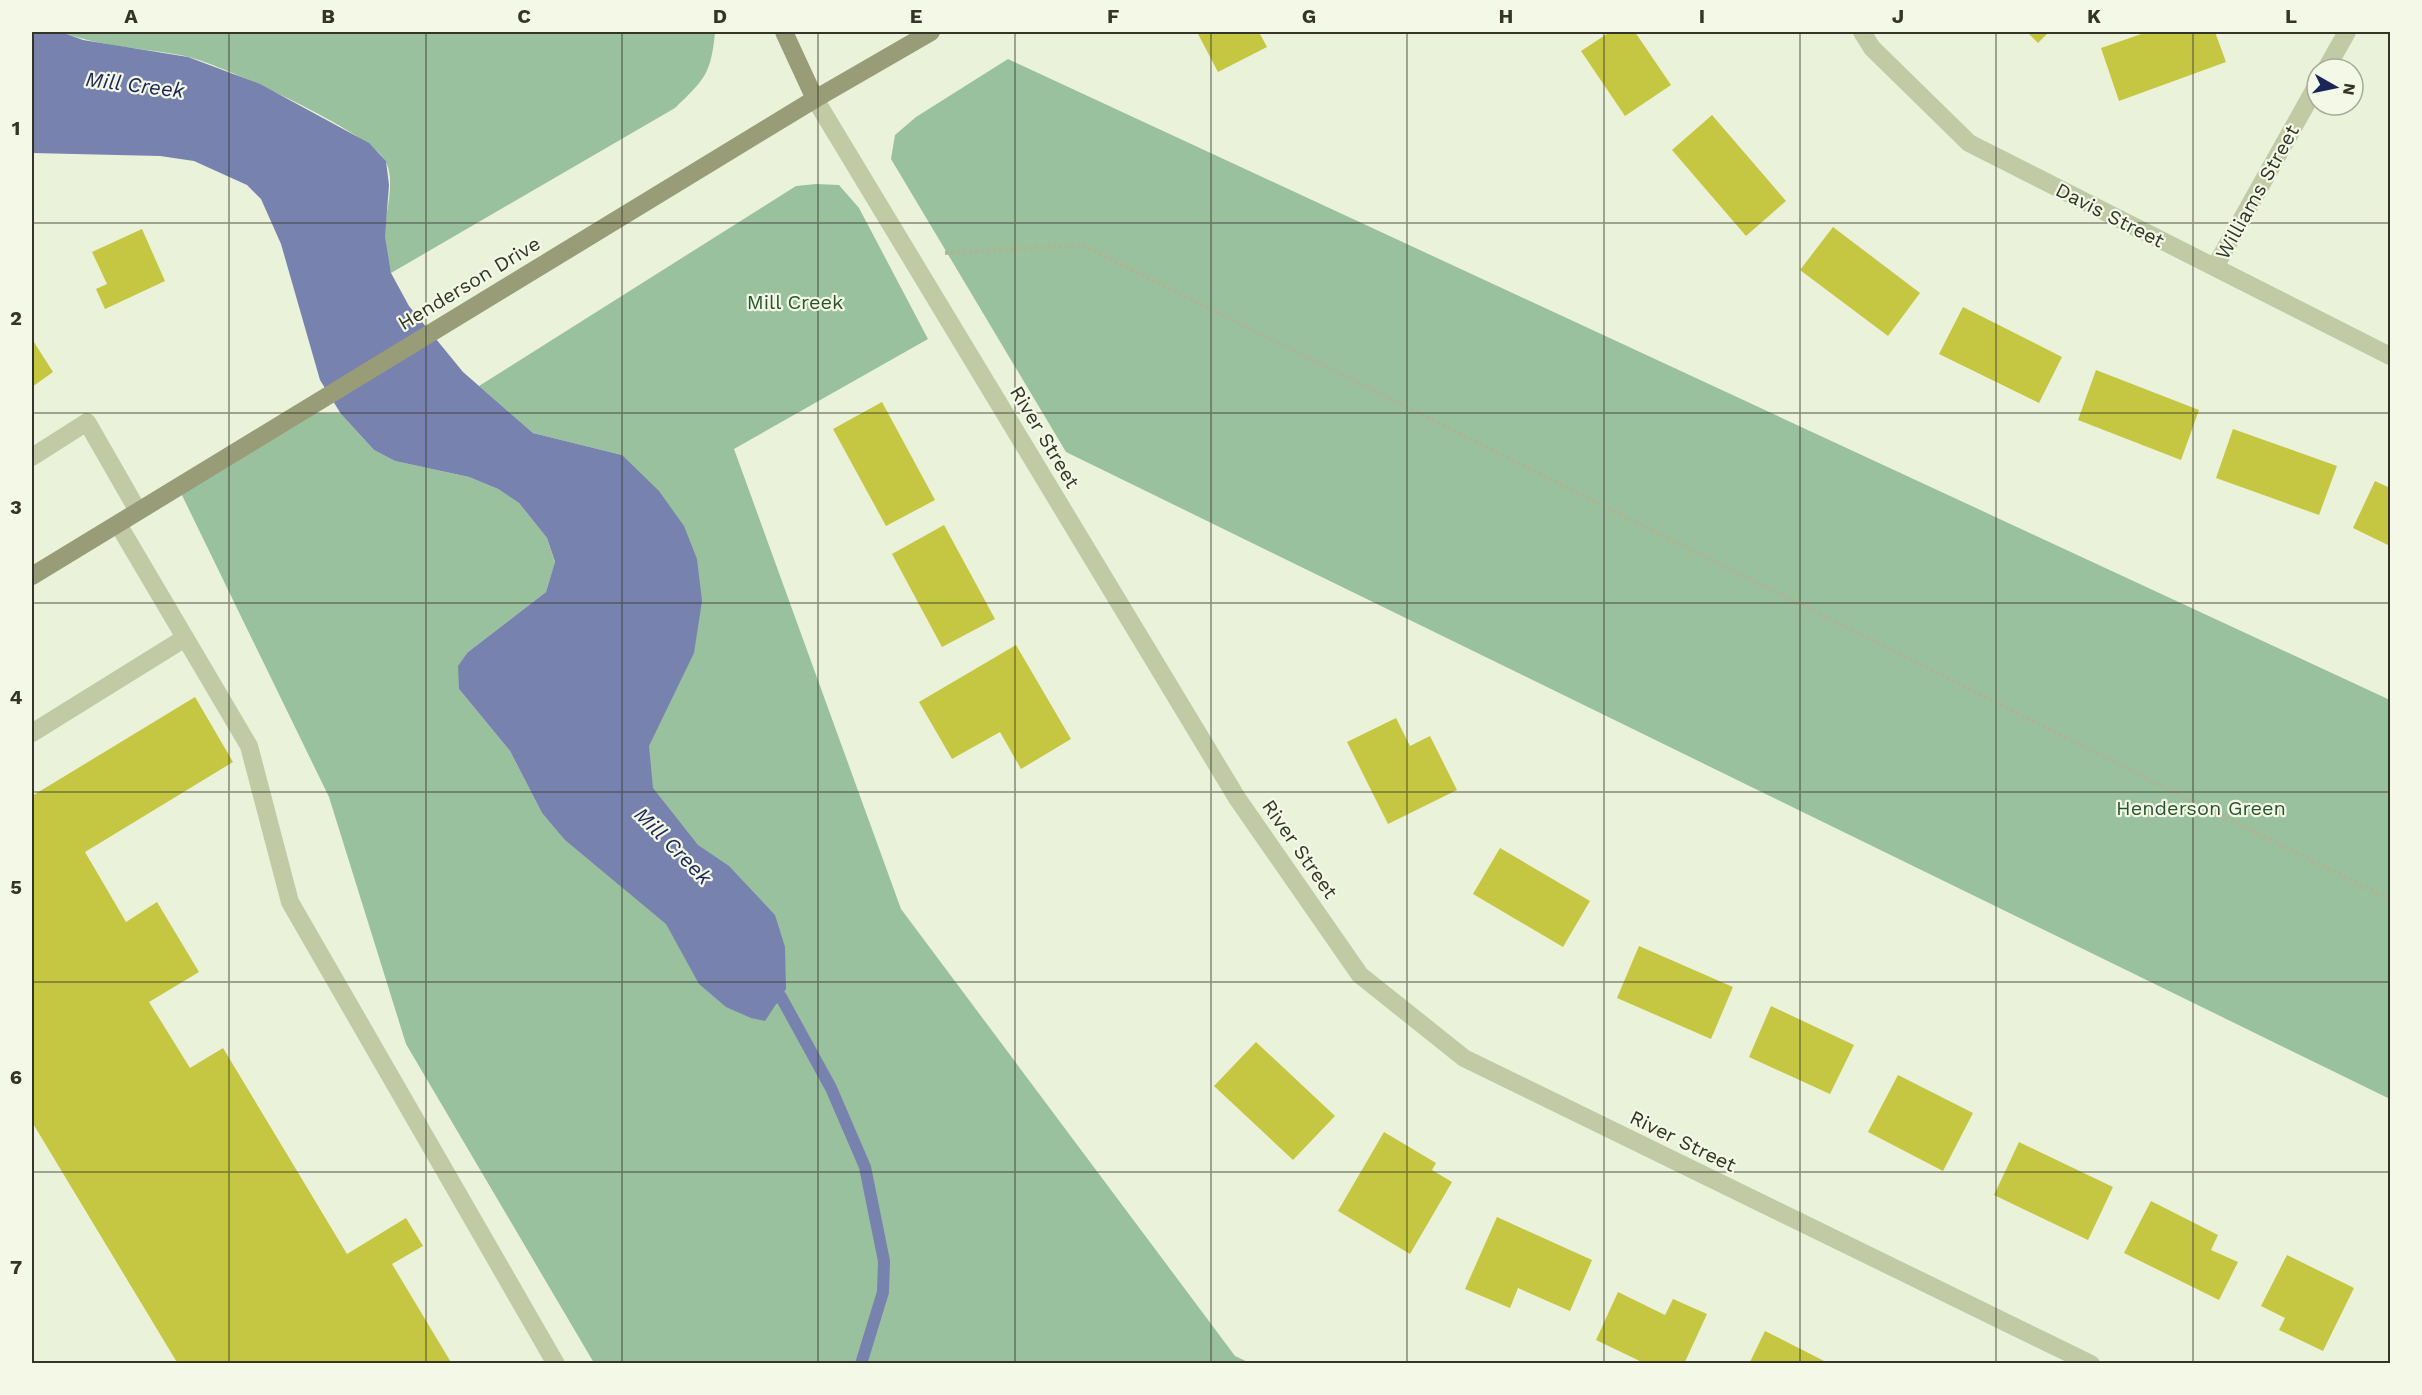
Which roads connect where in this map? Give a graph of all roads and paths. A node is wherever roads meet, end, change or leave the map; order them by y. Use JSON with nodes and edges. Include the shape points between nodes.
{"nodes":[{"id":1,"x":784,"y":32,"type":"edge"},
{"id":2,"x":931,"y":32,"type":"edge"},
{"id":3,"x":1862,"y":32,"type":"edge"},
{"id":4,"x":2347,"y":32,"type":"edge"},
{"id":5,"x":2333,"y":57,"type":"edge"},
{"id":6,"x":815,"y":99,"type":"junction"},
{"id":7,"x":2305,"y":106,"type":"edge"},
{"id":8,"x":909,"y":255,"type":"junction"},
{"id":9,"x":2215,"y":267,"type":"junction"},
{"id":10,"x":2391,"y":356,"type":"edge"},
{"id":11,"x":32,"y":457,"type":"edge"},
{"id":12,"x":138,"y":511,"type":"junction"},
{"id":13,"x":118,"y":524,"type":"junction"},
{"id":14,"x":32,"y":576,"type":"edge"},
{"id":15,"x":185,"y":638,"type":"junction"},
{"id":16,"x":32,"y":733,"type":"edge"},
{"id":17,"x":2391,"y":900,"type":"edge"},
{"id":18,"x":555,"y":1364,"type":"edge"},
{"id":19,"x":2091,"y":1364,"type":"edge"}],
"edges":[{"from":1,"to":6,"type":"main road","name":"River Street"},
{"from":2,"to":6,"type":"main road","name":"Henderson Drive"},
{"from":3,"to":9,"type":"street","name":"Davis Street","via":[[1872,48],[1969,143]]},
{"from":4,"to":5,"type":"street"},
{"from":6,"to":8,"type":"street","name":"River Street"},
{"from":6,"to":12,"type":"main road","name":"Henderson Drive"},
{"from":7,"to":9,"type":"street","name":"Williams Street"},
{"from":8,"to":17,"type":"path","via":[[1083,245]]},
{"from":8,"to":19,"type":"street","name":"River Street","via":[[1237,798],[1360,975],[1464,1058]]},
{"from":9,"to":10,"type":"street","name":"Davis Street"},
{"from":11,"to":12,"type":"street","via":[[87,422]]},
{"from":12,"to":13,"type":"main road","name":"Henderson Drive"},
{"from":13,"to":14,"type":"main road","name":"Henderson Drive"},
{"from":13,"to":15,"type":"street"},
{"from":15,"to":16,"type":"street"},
{"from":15,"to":18,"type":"street","via":[[249,746],[290,902]]}]}
